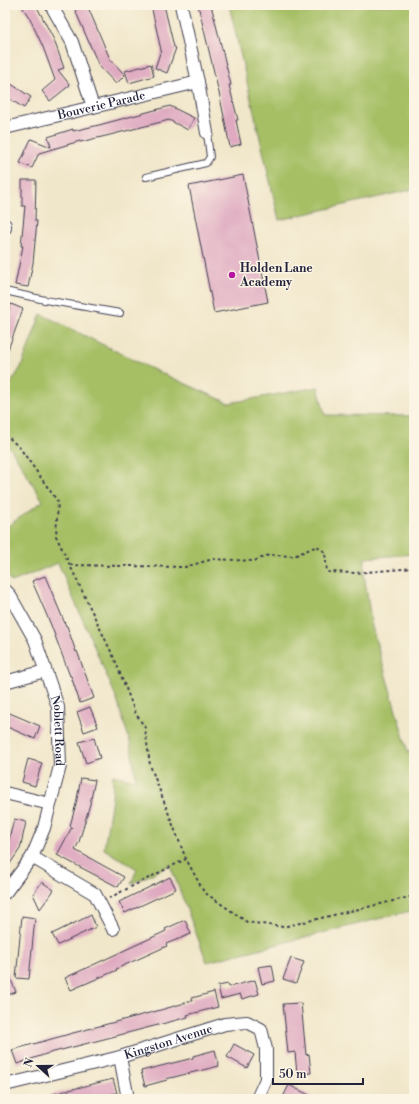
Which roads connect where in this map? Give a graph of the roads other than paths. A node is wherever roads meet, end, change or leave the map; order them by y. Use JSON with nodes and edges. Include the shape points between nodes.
{"nodes":[{"id":1,"x":51,"y":5,"type":"edge"},
{"id":2,"x":181,"y":5,"type":"edge"},
{"id":3,"x":198,"y":82,"type":"junction"},
{"id":4,"x":93,"y":107,"type":"junction"},
{"id":5,"x":5,"y":128,"type":"edge"},
{"id":6,"x":207,"y":133,"type":"joint"},
{"id":7,"x":146,"y":177,"type":"dead end"},
{"id":8,"x":5,"y":291,"type":"edge"},
{"id":9,"x":120,"y":313,"type":"dead end"},
{"id":10,"x":5,"y":590,"type":"edge"},
{"id":11,"x":45,"y":671,"type":"junction"},
{"id":12,"x":5,"y":682,"type":"edge"},
{"id":13,"x":5,"y":793,"type":"edge"},
{"id":14,"x":50,"y":804,"type":"junction"},
{"id":15,"x":32,"y":857,"type":"junction"},
{"id":16,"x":5,"y":893,"type":"edge"},
{"id":17,"x":113,"y":929,"type":"dead end"},
{"id":18,"x":120,"y":1057,"type":"junction"},
{"id":19,"x":5,"y":1085,"type":"edge"},
{"id":20,"x":128,"y":1099,"type":"edge"},
{"id":21,"x":257,"y":1099,"type":"edge"}],
"edges":[{"from":1,"to":4,"type":"street","via":[[72,42]]},
{"from":2,"to":3,"type":"street"},
{"from":3,"to":4,"type":"street","name":"Bouverie Parade"},
{"from":3,"to":6,"type":"street"},
{"from":4,"to":5,"type":"street","name":"Bouverie Parade"},
{"from":6,"to":7,"type":"lane","via":[[210,157],[206,163]]},
{"from":8,"to":9,"type":"lane"},
{"from":10,"to":11,"type":"street","name":"Noblett Road","via":[[35,640]]},
{"from":11,"to":12,"type":"street"},
{"from":11,"to":14,"type":"street","name":"Noblett Road","via":[[58,707],[60,766]]},
{"from":13,"to":14,"type":"street"},
{"from":14,"to":15,"type":"street","name":"Noblett Road","via":[[44,828]]},
{"from":15,"to":16,"type":"street","name":"Noblett Road"},
{"from":15,"to":17,"type":"street","via":[[95,894]]},
{"from":18,"to":19,"type":"street","name":"Kingston Avenue"},
{"from":18,"to":20,"type":"street"},
{"from":18,"to":21,"type":"street","name":"Kingston Avenue","via":[[225,1024],[247,1022],[261,1029],[266,1049],[266,1079]]}]}
